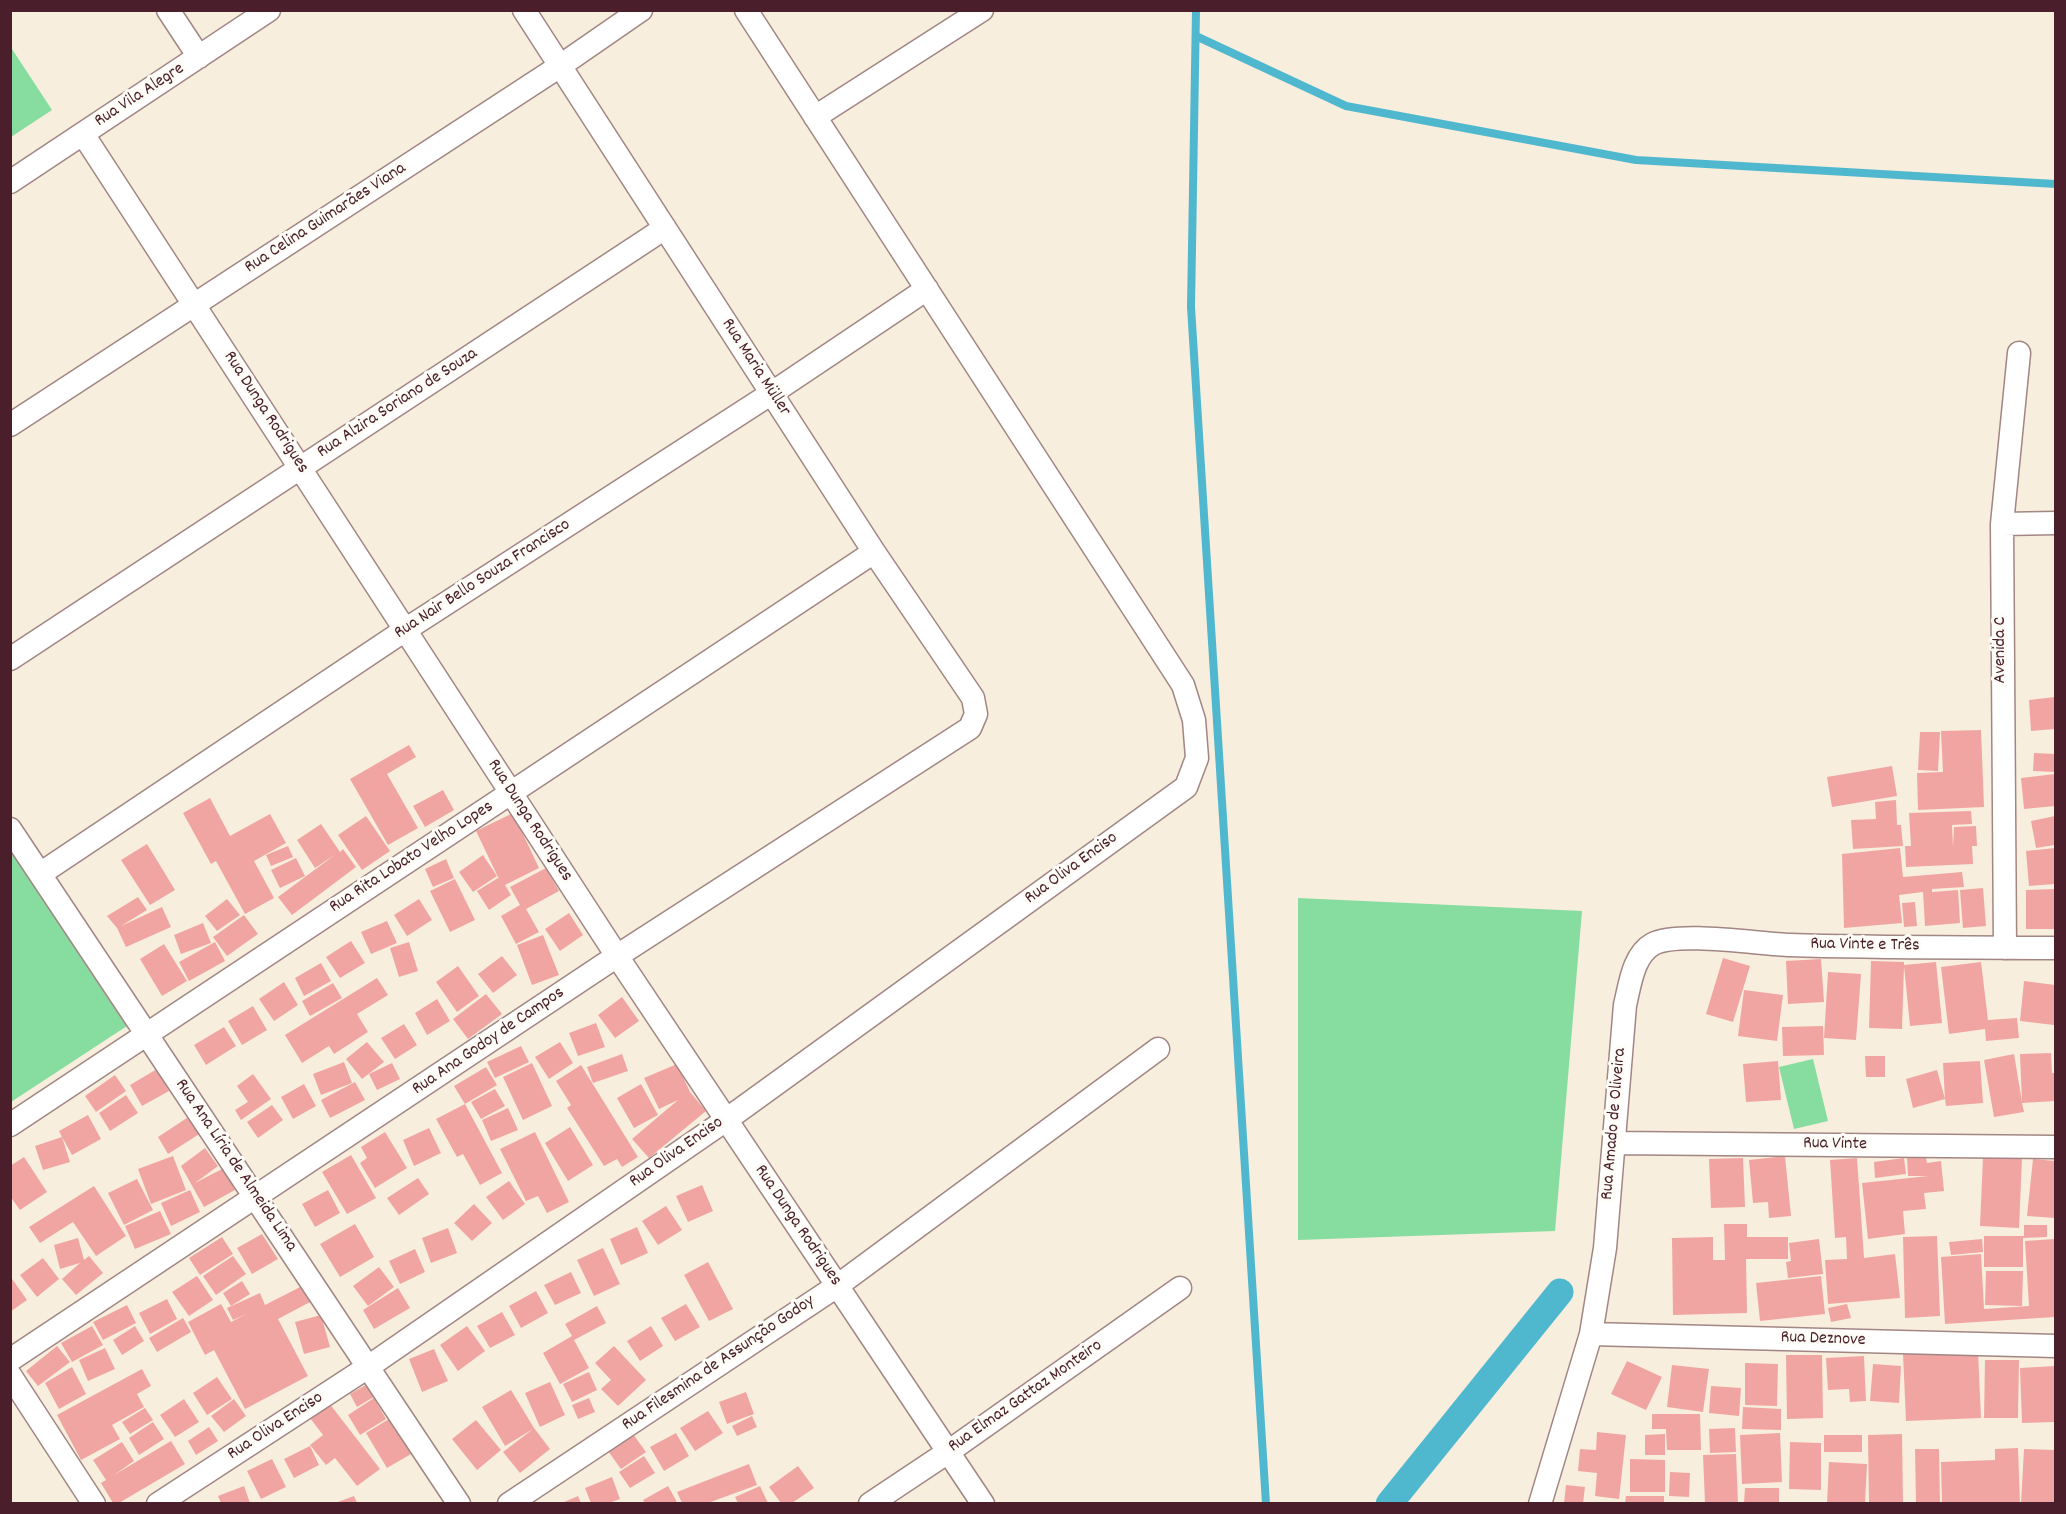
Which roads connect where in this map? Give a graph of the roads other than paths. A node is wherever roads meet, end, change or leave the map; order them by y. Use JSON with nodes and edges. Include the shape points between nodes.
{"nodes":[{"id":1,"x":168,"y":10,"type":"edge"},
{"id":2,"x":269,"y":10,"type":"edge"},
{"id":3,"x":524,"y":10,"type":"edge"},
{"id":4,"x":641,"y":10,"type":"edge"},
{"id":5,"x":746,"y":10,"type":"edge"},
{"id":6,"x":982,"y":10,"type":"edge"},
{"id":7,"x":199,"y":57,"type":"junction"},
{"id":8,"x":560,"y":66,"type":"junction"},
{"id":9,"x":815,"y":117,"type":"junction"},
{"id":10,"x":83,"y":134,"type":"junction"},
{"id":11,"x":10,"y":182,"type":"edge"},
{"id":12,"x":665,"y":228,"type":"junction"},
{"id":13,"x":927,"y":289,"type":"junction"},
{"id":14,"x":194,"y":305,"type":"junction"},
{"id":15,"x":2019,"y":353,"type":"dead end"},
{"id":16,"x":772,"y":393,"type":"junction"},
{"id":17,"x":10,"y":425,"type":"edge"},
{"id":18,"x":300,"y":468,"type":"junction"},
{"id":19,"x":2055,"y":523,"type":"edge"},
{"id":20,"x":2001,"y":524,"type":"junction"},
{"id":21,"x":874,"y":552,"type":"junction"},
{"id":22,"x":405,"y":630,"type":"junction"},
{"id":23,"x":10,"y":658,"type":"edge"},
{"id":24,"x":970,"y":728,"type":"joint"},
{"id":25,"x":511,"y":793,"type":"junction"},
{"id":26,"x":10,"y":829,"type":"edge"},
{"id":27,"x":40,"y":874,"type":"junction"},
{"id":28,"x":1674,"y":939,"type":"joint"},
{"id":29,"x":2005,"y":948,"type":"junction"},
{"id":30,"x":2055,"y":948,"type":"edge"},
{"id":31,"x":617,"y":956,"type":"junction"},
{"id":32,"x":146,"y":1032,"type":"junction"},
{"id":33,"x":1158,"y":1049,"type":"dead end"},
{"id":34,"x":726,"y":1119,"type":"junction"},
{"id":35,"x":10,"y":1125,"type":"edge"},
{"id":36,"x":1614,"y":1143,"type":"junction"},
{"id":37,"x":2055,"y":1147,"type":"edge"},
{"id":38,"x":256,"y":1198,"type":"junction"},
{"id":39,"x":837,"y":1286,"type":"junction"},
{"id":40,"x":1180,"y":1288,"type":"dead end"},
{"id":41,"x":1591,"y":1334,"type":"junction"},
{"id":42,"x":2055,"y":1346,"type":"edge"},
{"id":43,"x":10,"y":1360,"type":"edge"},
{"id":44,"x":368,"y":1366,"type":"junction"},
{"id":45,"x":10,"y":1375,"type":"edge"},
{"id":46,"x":948,"y":1452,"type":"junction"},
{"id":47,"x":94,"y":1503,"type":"edge"},
{"id":48,"x":158,"y":1503,"type":"edge"},
{"id":49,"x":459,"y":1503,"type":"edge"},
{"id":50,"x":509,"y":1503,"type":"edge"},
{"id":51,"x":870,"y":1503,"type":"edge"},
{"id":52,"x":983,"y":1503,"type":"edge"},
{"id":53,"x":1540,"y":1503,"type":"edge"}],
"edges":[{"from":1,"to":7,"type":"street"},
{"from":2,"to":7,"type":"street","name":"Rua Vila Alegre"},
{"from":3,"to":8,"type":"street","name":"Rua Maria Müller"},
{"from":4,"to":8,"type":"street","name":"Rua Celina Guimarães Viana"},
{"from":5,"to":9,"type":"street"},
{"from":6,"to":9,"type":"street"},
{"from":7,"to":10,"type":"street","name":"Rua Vila Alegre"},
{"from":8,"to":12,"type":"street","name":"Rua Maria Müller"},
{"from":8,"to":14,"type":"street","name":"Rua Celina Guimarães Viana"},
{"from":9,"to":13,"type":"street"},
{"from":10,"to":11,"type":"street","name":"Rua Vila Alegre"},
{"from":10,"to":14,"type":"street","name":"Rua Dunga Rodrigues"},
{"from":12,"to":16,"type":"street","name":"Rua Maria Müller"},
{"from":12,"to":18,"type":"street","name":"Rua Alzira Soriano de Souza"},
{"from":13,"to":16,"type":"street","name":"Rua Nair Bello Souza Francisco"},
{"from":13,"to":34,"type":"street","name":"Rua Oliva Enciso","via":[[1183,685],[1194,720],[1197,758],[1186,787]]},
{"from":14,"to":17,"type":"street","name":"Rua Celina Guimarães Viana"},
{"from":14,"to":18,"type":"street","name":"Rua Dunga Rodrigues"},
{"from":15,"to":20,"type":"street","name":"Avenida C"},
{"from":16,"to":21,"type":"street","name":"Rua Maria Müller"},
{"from":16,"to":22,"type":"street","name":"Rua Nair Bello Souza Francisco"},
{"from":18,"to":22,"type":"street","name":"Rua Dunga Rodrigues"},
{"from":18,"to":23,"type":"street","name":"Rua Alzira Soriano de Souza"},
{"from":19,"to":20,"type":"street"},
{"from":20,"to":29,"type":"street","name":"Avenida C"},
{"from":21,"to":24,"type":"street","name":"Rua Maria Müller","via":[[973,698],[976,714]]},
{"from":21,"to":25,"type":"street","name":"Rua Rita Lobato Velho Lopes"},
{"from":22,"to":25,"type":"street","name":"Rua Dunga Rodrigues"},
{"from":22,"to":27,"type":"street","name":"Rua Nair Bello Souza Francisco"},
{"from":24,"to":31,"type":"street","name":"Rua Ana Godoy de Campos"},
{"from":25,"to":31,"type":"street","name":"Rua Dunga Rodrigues"},
{"from":25,"to":32,"type":"street","name":"Rua Rita Lobato Velho Lopes"},
{"from":26,"to":27,"type":"street","name":"Rua Ana Líria de Almeida Lima"},
{"from":27,"to":32,"type":"street","name":"Rua Ana Líria de Almeida Lima"},
{"from":28,"to":29,"type":"street","name":"Rua Vinte e Três"},
{"from":28,"to":36,"type":"street","name":"Rua Amado de Oliveira","via":[[1654,943],[1635,967],[1625,1005]]},
{"from":29,"to":30,"type":"street","name":"Rua Vinte e Três"},
{"from":31,"to":34,"type":"street","name":"Rua Dunga Rodrigues"},
{"from":31,"to":38,"type":"street","name":"Rua Ana Godoy de Campos"},
{"from":32,"to":35,"type":"street","name":"Rua Rita Lobato Velho Lopes"},
{"from":32,"to":38,"type":"street","name":"Rua Ana Líria de Almeida Lima"},
{"from":33,"to":39,"type":"street","name":"Rua Filesmina de Assunção Godoy"},
{"from":34,"to":39,"type":"street","name":"Rua Dunga Rodrigues"},
{"from":34,"to":44,"type":"street","name":"Rua Oliva Enciso"},
{"from":36,"to":37,"type":"street","name":"Rua Vinte"},
{"from":36,"to":41,"type":"street","name":"Rua Amado de Oliveira","via":[[1605,1248]]},
{"from":38,"to":43,"type":"street","name":"Rua Ana Godoy de Campos"},
{"from":38,"to":44,"type":"street","name":"Rua Ana Líria de Almeida Lima"},
{"from":39,"to":46,"type":"street","name":"Rua Dunga Rodrigues"},
{"from":39,"to":50,"type":"street","name":"Rua Filesmina de Assunção Godoy"},
{"from":40,"to":46,"type":"street","name":"Rua Elmaz Gattaz Monteiro"},
{"from":41,"to":42,"type":"street","name":"Rua Deznove"},
{"from":41,"to":53,"type":"street"},
{"from":44,"to":48,"type":"street","name":"Rua Oliva Enciso"},
{"from":44,"to":49,"type":"street","name":"Rua Ana Líria de Almeida Lima"},
{"from":45,"to":47,"type":"street"},
{"from":46,"to":51,"type":"street","name":"Rua Elmaz Gattaz Monteiro"},
{"from":46,"to":52,"type":"street","name":"Rua Dunga Rodrigues"}]}
